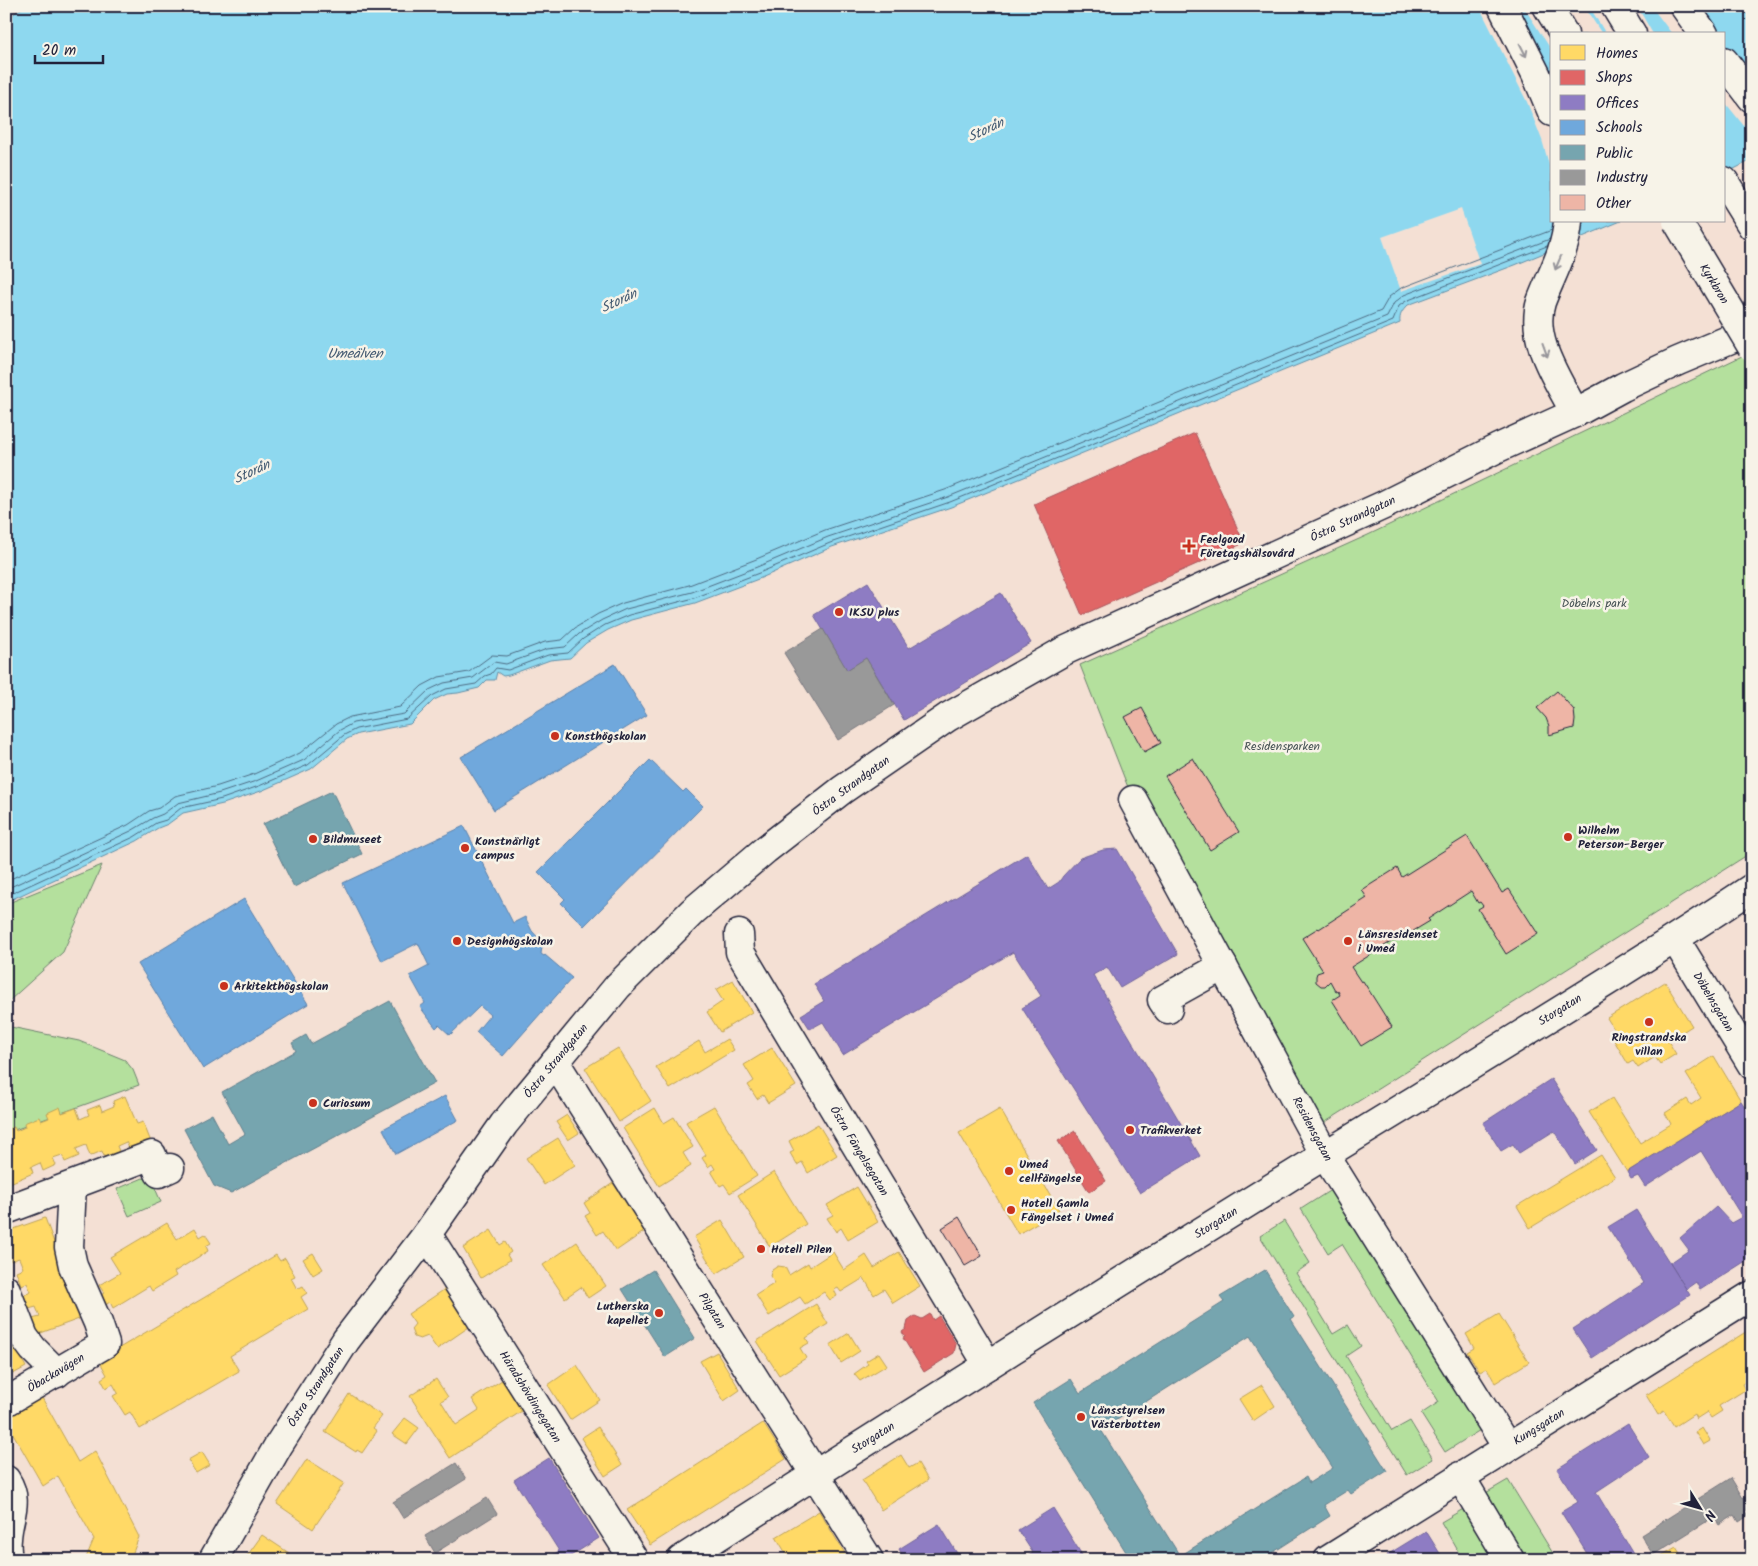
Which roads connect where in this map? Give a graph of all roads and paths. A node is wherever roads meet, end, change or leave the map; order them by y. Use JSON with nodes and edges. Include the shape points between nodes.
{"nodes":[{"id":1,"x":1502,"y":6,"type":"edge"},
{"id":2,"x":1547,"y":6,"type":"edge"},
{"id":3,"x":1615,"y":6,"type":"edge"},
{"id":4,"x":1684,"y":6,"type":"edge"},
{"id":5,"x":1563,"y":32,"type":"edge"},
{"id":6,"x":1631,"y":32,"type":"edge"},
{"id":7,"x":1703,"y":32,"type":"edge"},
{"id":8,"x":1726,"y":64,"type":"edge"},
{"id":9,"x":1752,"y":98,"type":"edge"},
{"id":10,"x":1550,"y":107,"type":"edge"},
{"id":11,"x":1726,"y":185,"type":"edge"},
{"id":12,"x":1568,"y":222,"type":"edge"},
{"id":13,"x":1677,"y":222,"type":"edge"},
{"id":14,"x":1752,"y":226,"type":"edge"},
{"id":15,"x":1752,"y":330,"type":"edge"},
{"id":16,"x":1752,"y":347,"type":"edge"},
{"id":17,"x":1575,"y":413,"type":"junction"},
{"id":18,"x":1133,"y":800,"type":"dead end"},
{"id":19,"x":1752,"y":888,"type":"edge"},
{"id":20,"x":739,"y":934,"type":"dead end"},
{"id":21,"x":1675,"y":939,"type":"junction"},
{"id":22,"x":1224,"y":966,"type":"junction"},
{"id":23,"x":1168,"y":1009,"type":"dead end"},
{"id":24,"x":555,"y":1062,"type":"junction"},
{"id":25,"x":1752,"y":1065,"type":"edge"},
{"id":26,"x":1325,"y":1155,"type":"junction"},
{"id":27,"x":170,"y":1168,"type":"dead end"},
{"id":28,"x":72,"y":1186,"type":"junction"},
{"id":29,"x":6,"y":1210,"type":"edge"},
{"id":30,"x":427,"y":1234,"type":"junction"},
{"id":31,"x":6,"y":1290,"type":"edge"},
{"id":32,"x":1752,"y":1295,"type":"edge"},
{"id":33,"x":988,"y":1365,"type":"junction"},
{"id":34,"x":57,"y":1373,"type":"junction"},
{"id":35,"x":6,"y":1402,"type":"edge"},
{"id":36,"x":1507,"y":1447,"type":"junction"},
{"id":37,"x":814,"y":1474,"type":"junction"},
{"id":38,"x":1460,"y":1476,"type":"junction"},
{"id":39,"x":6,"y":1480,"type":"edge"},
{"id":40,"x":8,"y":1560,"type":"edge"},
{"id":41,"x":213,"y":1560,"type":"edge"},
{"id":42,"x":634,"y":1560,"type":"edge"},
{"id":43,"x":681,"y":1560,"type":"edge"},
{"id":44,"x":869,"y":1560,"type":"edge"},
{"id":45,"x":1328,"y":1560,"type":"edge"},
{"id":46,"x":1510,"y":1560,"type":"edge"}],
"edges":[{"from":1,"to":10,"type":"street","one_way":true},
{"from":2,"to":5,"type":"street"},
{"from":3,"to":6,"type":"street"},
{"from":4,"to":7,"type":"street"},
{"from":8,"to":9,"type":"street"},
{"from":11,"to":14,"type":"street"},
{"from":12,"to":17,"type":"street","one_way":true,"via":[[1562,252],[1538,314],[1540,337],[1548,360]]},
{"from":13,"to":16,"type":"street","name":"Kyrkbron","bridge":true},
{"from":15,"to":17,"type":"street","name":"Östra Strandgatan","via":[[1670,365]]},
{"from":17,"to":24,"type":"street","name":"Östra Strandgatan","via":[[1384,505],[1072,647],[948,718],[842,790],[693,911],[618,986]]},
{"from":18,"to":22,"type":"street","name":"Residensgatan"},
{"from":19,"to":21,"type":"street","name":"Storgatan"},
{"from":20,"to":33,"type":"street","name":"Östra Fängelsegatan","via":[[740,952]]},
{"from":21,"to":25,"type":"street","name":"Döbelnsgatan"},
{"from":21,"to":26,"type":"street","name":"Storgatan"},
{"from":22,"to":23,"type":"street","via":[[1162,1000]]},
{"from":22,"to":26,"type":"street","name":"Residensgatan"},
{"from":24,"to":30,"type":"street","name":"Östra Strandgatan","via":[[504,1124]]},
{"from":24,"to":37,"type":"street","name":"Pilgatan"},
{"from":26,"to":33,"type":"street","name":"Storgatan"},
{"from":26,"to":36,"type":"street","name":"Residensgatan"},
{"from":27,"to":28,"type":"street","via":[[159,1173],[152,1155]]},
{"from":28,"to":29,"type":"street"},
{"from":28,"to":34,"type":"street","name":"Öbackavägen","via":[[69,1247],[73,1266],[105,1344]]},
{"from":30,"to":41,"type":"street","name":"Östra Strandgatan","via":[[346,1340],[278,1446]]},
{"from":30,"to":42,"type":"street","name":"Häradshövdingegatan"},
{"from":31,"to":34,"type":"street","via":[[24,1337]]},
{"from":32,"to":36,"type":"street","name":"Kungsgatan"},
{"from":33,"to":37,"type":"street","name":"Storgatan"},
{"from":34,"to":35,"type":"street","name":"Öbackavägen"},
{"from":36,"to":38,"type":"street","name":"Kungsgatan"},
{"from":37,"to":43,"type":"street","name":"Storgatan"},
{"from":37,"to":44,"type":"street","name":"Pilgatan"},
{"from":38,"to":45,"type":"street","name":"Kungsgatan"},
{"from":38,"to":46,"type":"street"},
{"from":39,"to":40,"type":"street","via":[[13,1493],[6,1540]]}]}
